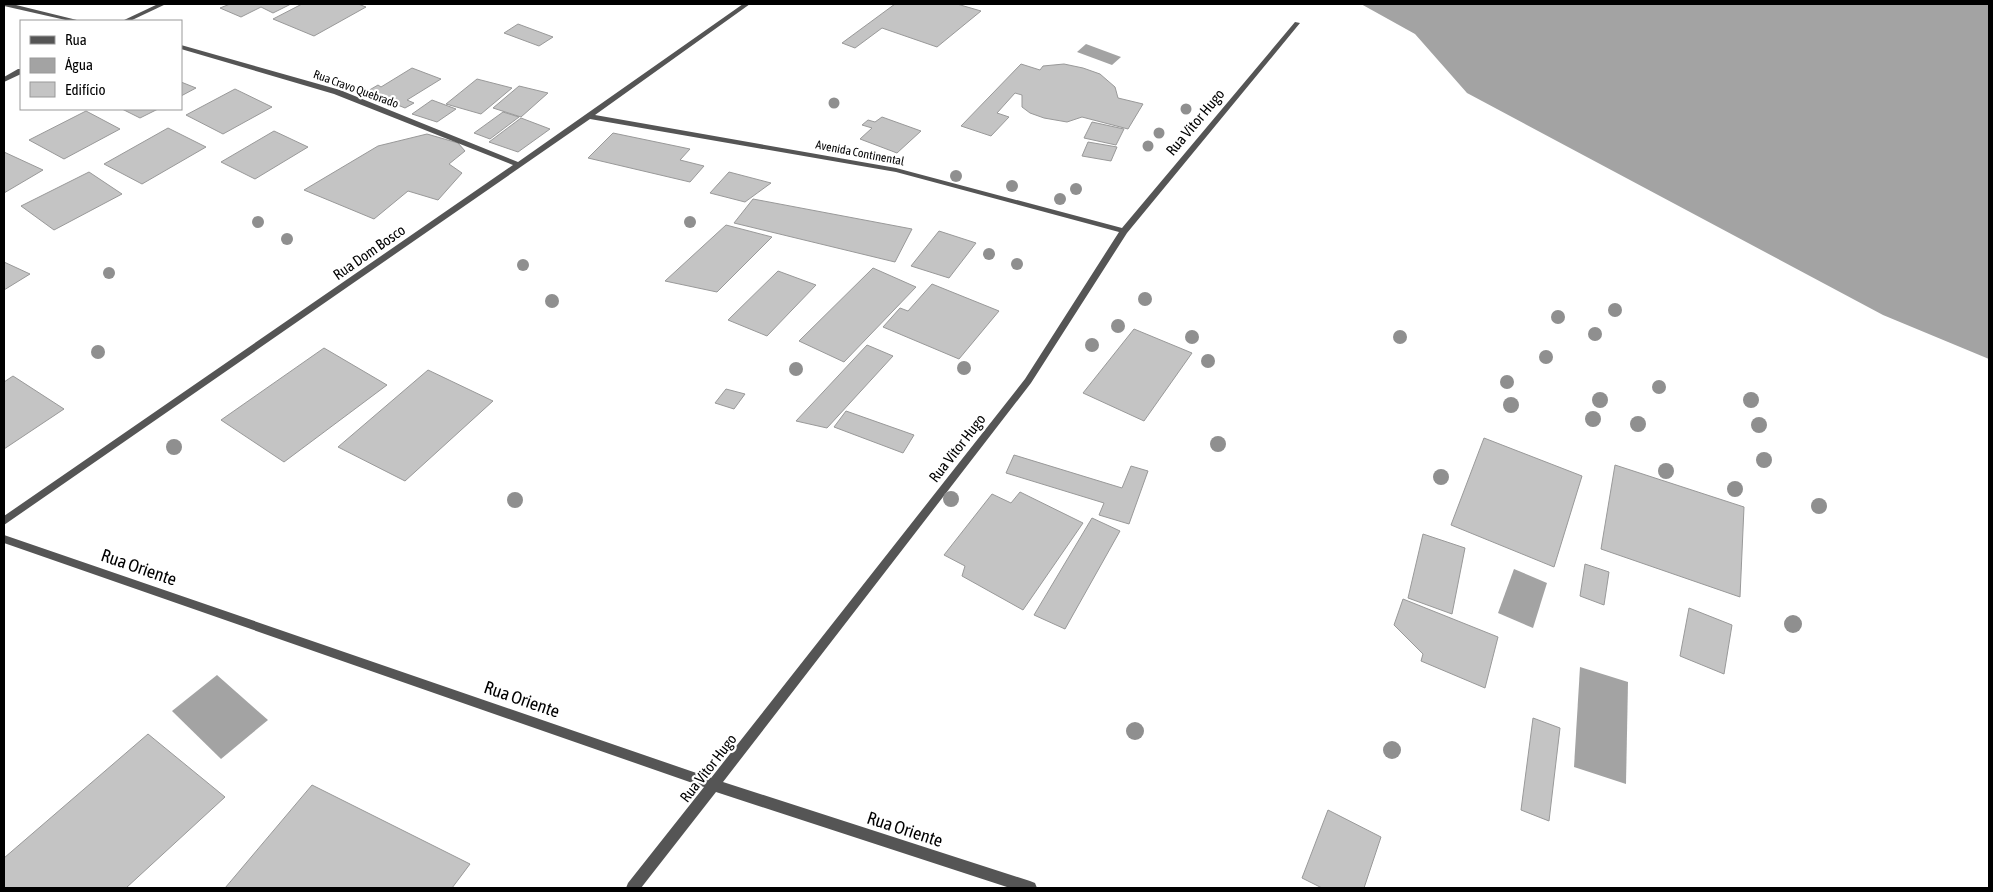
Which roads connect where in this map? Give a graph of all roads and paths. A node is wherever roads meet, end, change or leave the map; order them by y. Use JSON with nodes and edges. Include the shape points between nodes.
{"nodes":[{"id":1,"x":4,"y":4,"type":"edge"},
{"id":2,"x":163,"y":4,"type":"edge"},
{"id":3,"x":747,"y":4,"type":"edge"},
{"id":4,"x":74,"y":20,"type":"edge"},
{"id":5,"x":127,"y":20,"type":"edge"},
{"id":6,"x":1297,"y":23,"type":"dead end"},
{"id":7,"x":182,"y":47,"type":"edge"},
{"id":8,"x":20,"y":72,"type":"edge"},
{"id":9,"x":4,"y":80,"type":"edge"},
{"id":10,"x":587,"y":116,"type":"junction"},
{"id":11,"x":519,"y":165,"type":"junction"},
{"id":12,"x":1124,"y":231,"type":"junction"},
{"id":13,"x":4,"y":521,"type":"edge"},
{"id":14,"x":4,"y":539,"type":"edge"},
{"id":15,"x":714,"y":785,"type":"junction"},
{"id":16,"x":633,"y":888,"type":"edge"},
{"id":17,"x":1030,"y":888,"type":"edge"}],
"edges":[{"from":1,"to":4,"type":"street"},
{"from":2,"to":5,"type":"street"},
{"from":3,"to":10,"type":"street","name":"Rua Dom Bosco"},
{"from":6,"to":12,"type":"street","name":"Rua Vitor Hugo"},
{"from":7,"to":11,"type":"street","name":"Rua Cravo Quebrado","via":[[337,92]]},
{"from":8,"to":9,"type":"street"},
{"from":10,"to":11,"type":"street","name":"Rua Dom Bosco"},
{"from":10,"to":12,"type":"street","name":"Avenida Continental","via":[[896,170]]},
{"from":11,"to":13,"type":"street","name":"Rua Dom Bosco"},
{"from":12,"to":15,"type":"street","name":"Rua Vitor Hugo","via":[[1028,381]]},
{"from":14,"to":15,"type":"street","name":"Rua Oriente"},
{"from":15,"to":16,"type":"street","name":"Rua Vitor Hugo"},
{"from":15,"to":17,"type":"street","name":"Rua Oriente"}]}
